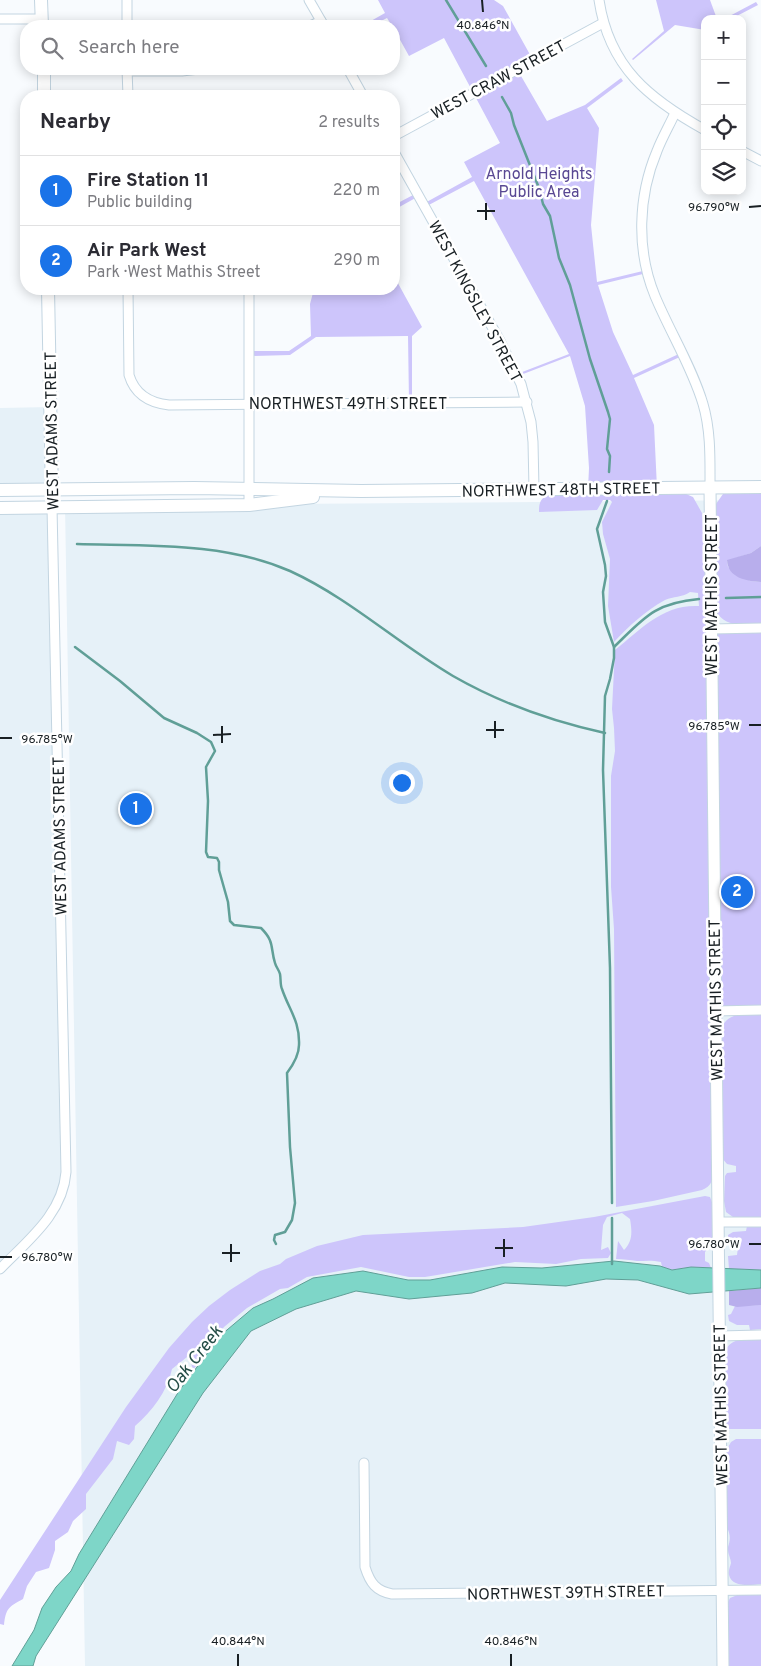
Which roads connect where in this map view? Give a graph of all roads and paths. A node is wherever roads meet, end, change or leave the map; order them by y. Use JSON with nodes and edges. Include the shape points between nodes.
{"nodes":[{"id":1,"x":41,"y":0,"type":"edge"},
{"id":2,"x":127,"y":0,"type":"edge"},
{"id":3,"x":309,"y":0,"type":"edge"},
{"id":4,"x":599,"y":0,"type":"edge"},
{"id":5,"x":0,"y":19,"type":"edge"},
{"id":6,"x":42,"y":20,"type":"edge"},
{"id":7,"x":127,"y":20,"type":"edge"},
{"id":8,"x":320,"y":20,"type":"edge"},
{"id":9,"x":20,"y":21,"type":"edge"},
{"id":10,"x":603,"y":23,"type":"junction"},
{"id":11,"x":44,"y":75,"type":"edge"},
{"id":12,"x":127,"y":75,"type":"edge"},
{"id":13,"x":351,"y":75,"type":"edge"},
{"id":14,"x":44,"y":90,"type":"edge"},
{"id":15,"x":128,"y":90,"type":"edge"},
{"id":16,"x":360,"y":90,"type":"edge"},
{"id":17,"x":676,"y":113,"type":"junction"},
{"id":18,"x":701,"y":128,"type":"edge"},
{"id":19,"x":400,"y":133,"type":"edge"},
{"id":20,"x":746,"y":153,"type":"edge"},
{"id":21,"x":761,"y":162,"type":"edge"},
{"id":22,"x":400,"y":163,"type":"edge"},
{"id":23,"x":48,"y":295,"type":"edge"},
{"id":24,"x":128,"y":295,"type":"edge"},
{"id":25,"x":249,"y":295,"type":"edge"},
{"id":26,"x":527,"y":402,"type":"junction"},
{"id":27,"x":249,"y":404,"type":"junction"},
{"id":28,"x":761,"y":487,"type":"edge"},
{"id":29,"x":710,"y":488,"type":"junction"},
{"id":30,"x":249,"y":489,"type":"junction"},
{"id":31,"x":534,"y":489,"type":"junction"},
{"id":32,"x":0,"y":490,"type":"edge"},
{"id":33,"x":52,"y":490,"type":"junction"},
{"id":34,"x":360,"y":491,"type":"junction"},
{"id":35,"x":249,"y":505,"type":"junction"},
{"id":36,"x":0,"y":508,"type":"edge"},
{"id":37,"x":52,"y":508,"type":"junction"},
{"id":38,"x":761,"y":628,"type":"edge"},
{"id":39,"x":711,"y":629,"type":"junction"},
{"id":40,"x":761,"y":1010,"type":"edge"},
{"id":41,"x":715,"y":1011,"type":"junction"},
{"id":42,"x":718,"y":1222,"type":"junction"},
{"id":43,"x":761,"y":1222,"type":"edge"},
{"id":44,"x":0,"y":1269,"type":"edge"},
{"id":45,"x":761,"y":1335,"type":"edge"},
{"id":46,"x":719,"y":1336,"type":"junction"},
{"id":47,"x":364,"y":1463,"type":"dead end"},
{"id":48,"x":722,"y":1590,"type":"junction"},
{"id":49,"x":761,"y":1590,"type":"edge"},
{"id":50,"x":723,"y":1666,"type":"edge"}],
"edges":[{"from":1,"to":6,"type":"main road"},
{"from":2,"to":7,"type":"street"},
{"from":3,"to":8,"type":"street"},
{"from":4,"to":10,"type":"street"},
{"from":5,"to":9,"type":"street"},
{"from":10,"to":17,"type":"street","via":[[629,72],[644,89]]},
{"from":10,"to":19,"type":"street","name":"WEST CRAW STREET"},
{"from":11,"to":14,"type":"main road"},
{"from":12,"to":15,"type":"street"},
{"from":13,"to":16,"type":"street"},
{"from":17,"to":18,"type":"street"},
{"from":17,"to":29,"type":"street","name":"WEST MATHIS STREET","via":[[656,151],[648,177],[642,237],[654,295],[703,405],[709,438]]},
{"from":20,"to":21,"type":"street"},
{"from":22,"to":26,"type":"street","name":"WEST KINGSLEY STREET","via":[[500,341]]},
{"from":23,"to":33,"type":"main road","name":"WEST ADAMS STREET"},
{"from":24,"to":27,"type":"street","name":"NORTHWEST 49TH STREET","via":[[129,367],[132,382],[139,393],[156,403],[170,405]]},
{"from":25,"to":27,"type":"street"},
{"from":26,"to":27,"type":"street","name":"NORTHWEST 49TH STREET"},
{"from":26,"to":31,"type":"street","name":"WEST KINGSLEY STREET","via":[[533,442]]},
{"from":27,"to":30,"type":"street"},
{"from":28,"to":29,"type":"main road","name":"NORTHWEST 48TH STREET"},
{"from":29,"to":31,"type":"main road","name":"NORTHWEST 48TH STREET"},
{"from":29,"to":39,"type":"street","name":"WEST MATHIS STREET"},
{"from":30,"to":33,"type":"main road","name":"NORTHWEST 48TH STREET"},
{"from":30,"to":34,"type":"main road","name":"NORTHWEST 48TH STREET"},
{"from":30,"to":35,"type":"street"},
{"from":31,"to":34,"type":"main road","name":"NORTHWEST 48TH STREET"},
{"from":32,"to":33,"type":"main road","name":"NORTHWEST 48TH STREET"},
{"from":33,"to":37,"type":"main road","name":"WEST ADAMS STREET"},
{"from":34,"to":35,"type":"main road","name":"NORTHWEST 48TH STREET"},
{"from":35,"to":37,"type":"main road","name":"NORTHWEST 48TH STREET"},
{"from":36,"to":37,"type":"main road","name":"NORTHWEST 48TH STREET"},
{"from":37,"to":44,"type":"street","name":"WEST ADAMS STREET","via":[[66,1172],[63,1192],[53,1212]]},
{"from":38,"to":39,"type":"street"},
{"from":39,"to":41,"type":"street","name":"WEST MATHIS STREET"},
{"from":40,"to":41,"type":"street"},
{"from":41,"to":42,"type":"street","name":"WEST MATHIS STREET"},
{"from":42,"to":43,"type":"street"},
{"from":42,"to":46,"type":"street","name":"WEST MATHIS STREET"},
{"from":45,"to":46,"type":"street"},
{"from":46,"to":48,"type":"street","name":"WEST MATHIS STREET"},
{"from":47,"to":48,"type":"street","name":"NORTHWEST 39TH STREET","via":[[365,1567],[368,1578],[382,1592]]},
{"from":48,"to":49,"type":"street","name":"NORTHWEST 39TH STREET"},
{"from":48,"to":50,"type":"street","name":"WEST MATHIS STREET"}]}
